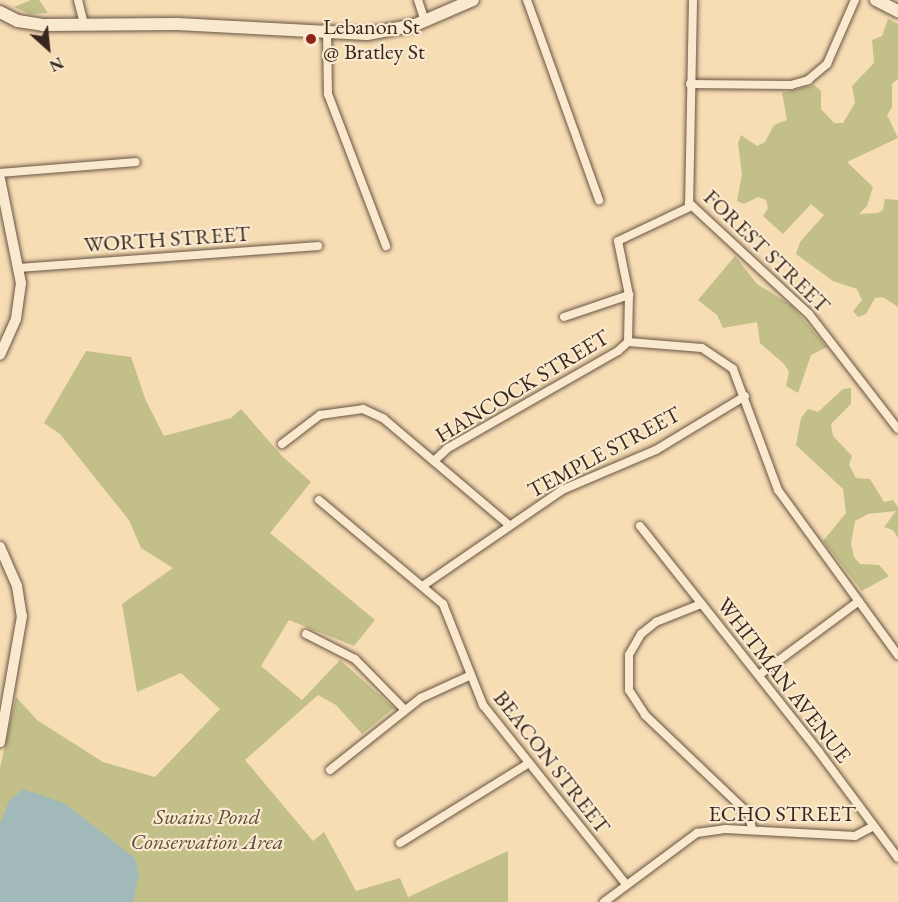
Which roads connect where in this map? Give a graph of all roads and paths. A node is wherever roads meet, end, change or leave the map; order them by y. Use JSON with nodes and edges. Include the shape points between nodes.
{"nodes":[{"id":1,"x":78,"y":0,"type":"edge"},
{"id":2,"x":418,"y":0,"type":"edge"},
{"id":3,"x":473,"y":0,"type":"edge"},
{"id":4,"x":527,"y":0,"type":"edge"},
{"id":5,"x":693,"y":0,"type":"edge"},
{"id":6,"x":855,"y":0,"type":"edge"},
{"id":7,"x":876,"y":0,"type":"edge"},
{"id":8,"x":898,"y":11,"type":"edge"},
{"id":9,"x":0,"y":12,"type":"edge"},
{"id":10,"x":425,"y":21,"type":"junction"},
{"id":11,"x":84,"y":24,"type":"junction"},
{"id":12,"x":327,"y":32,"type":"junction"},
{"id":13,"x":690,"y":84,"type":"junction"},
{"id":14,"x":136,"y":162,"type":"dead end"},
{"id":15,"x":0,"y":173,"type":"edge"},
{"id":16,"x":0,"y":179,"type":"edge"},
{"id":17,"x":599,"y":200,"type":"dead end"},
{"id":18,"x":692,"y":206,"type":"junction"},
{"id":19,"x":318,"y":246,"type":"dead end"},
{"id":20,"x":386,"y":246,"type":"dead end"},
{"id":21,"x":19,"y":268,"type":"junction"},
{"id":22,"x":629,"y":295,"type":"junction"},
{"id":23,"x":564,"y":317,"type":"dead end"},
{"id":24,"x":628,"y":342,"type":"junction"},
{"id":25,"x":0,"y":355,"type":"edge"},
{"id":26,"x":745,"y":396,"type":"junction"},
{"id":27,"x":897,"y":424,"type":"edge"},
{"id":28,"x":282,"y":444,"type":"dead end"},
{"id":29,"x":434,"y":461,"type":"junction"},
{"id":30,"x":319,"y":500,"type":"dead end"},
{"id":31,"x":509,"y":525,"type":"junction"},
{"id":32,"x":640,"y":526,"type":"dead end"},
{"id":33,"x":0,"y":547,"type":"edge"},
{"id":34,"x":424,"y":585,"type":"junction"},
{"id":35,"x":859,"y":600,"type":"junction"},
{"id":36,"x":700,"y":604,"type":"junction"},
{"id":37,"x":306,"y":634,"type":"dead end"},
{"id":38,"x":898,"y":655,"type":"edge"},
{"id":39,"x":471,"y":675,"type":"junction"},
{"id":40,"x":759,"y":675,"type":"junction"},
{"id":41,"x":405,"y":709,"type":"junction"},
{"id":42,"x":0,"y":742,"type":"edge"},
{"id":43,"x":529,"y":763,"type":"junction"},
{"id":44,"x":330,"y":770,"type":"dead end"},
{"id":45,"x":874,"y":826,"type":"junction"},
{"id":46,"x":752,"y":830,"type":"junction"},
{"id":47,"x":400,"y":843,"type":"dead end"},
{"id":48,"x":898,"y":858,"type":"edge"},
{"id":49,"x":626,"y":884,"type":"junction"},
{"id":50,"x":604,"y":902,"type":"edge"}],
"edges":[{"from":1,"to":11,"type":"street"},
{"from":2,"to":10,"type":"street"},
{"from":3,"to":10,"type":"main road"},
{"from":4,"to":17,"type":"street"},
{"from":5,"to":13,"type":"street","name":"FOREST STREET"},
{"from":6,"to":13,"type":"street","via":[[834,52],[811,79],[791,85]]},
{"from":7,"to":8,"type":"main road"},
{"from":9,"to":11,"type":"main road","via":[[30,23]]},
{"from":10,"to":12,"type":"main road","via":[[380,33]]},
{"from":11,"to":12,"type":"main road","via":[[177,24]]},
{"from":12,"to":20,"type":"street","via":[[328,94]]},
{"from":13,"to":18,"type":"street","name":"FOREST STREET","via":[[688,197]]},
{"from":14,"to":15,"type":"street"},
{"from":16,"to":21,"type":"street"},
{"from":18,"to":22,"type":"street","via":[[620,239],[618,249]]},
{"from":18,"to":27,"type":"street","name":"FOREST STREET","via":[[809,314]]},
{"from":19,"to":21,"type":"street","name":"WORTH STREET"},
{"from":21,"to":25,"type":"street","via":[[19,308]]},
{"from":22,"to":23,"type":"street"},
{"from":22,"to":24,"type":"street"},
{"from":24,"to":26,"type":"street","via":[[707,350],[735,372]]},
{"from":24,"to":29,"type":"street","name":"HANCOCK STREET","via":[[448,448]]},
{"from":26,"to":31,"type":"street","name":"TEMPLE STREET","via":[[656,450],[562,490]]},
{"from":26,"to":35,"type":"street","via":[[775,485]]},
{"from":28,"to":29,"type":"street","via":[[312,419],[358,408],[384,419]]},
{"from":29,"to":31,"type":"street"},
{"from":30,"to":34,"type":"street","name":"BEACON STREET"},
{"from":31,"to":34,"type":"street","name":"TEMPLE STREET"},
{"from":32,"to":36,"type":"street","name":"WHITMAN AVENUE"},
{"from":33,"to":42,"type":"street","via":[[17,586],[22,616]]},
{"from":34,"to":39,"type":"street","name":"BEACON STREET","via":[[450,617]]},
{"from":35,"to":38,"type":"street"},
{"from":35,"to":40,"type":"street"},
{"from":36,"to":40,"type":"street","name":"WHITMAN AVENUE"},
{"from":36,"to":46,"type":"street","via":[[656,621],[641,634],[629,655],[629,690],[645,716],[749,813]]},
{"from":37,"to":41,"type":"street","via":[[355,659]]},
{"from":39,"to":41,"type":"street","via":[[439,688]]},
{"from":39,"to":43,"type":"street","name":"BEACON STREET","via":[[483,705]]},
{"from":40,"to":45,"type":"street","name":"WHITMAN AVENUE"},
{"from":41,"to":44,"type":"street"},
{"from":43,"to":47,"type":"street"},
{"from":43,"to":49,"type":"street","name":"BEACON STREET"},
{"from":45,"to":46,"type":"street","name":"ECHO STREET","via":[[855,836]]},
{"from":45,"to":48,"type":"street","name":"WHITMAN AVENUE"},
{"from":46,"to":49,"type":"street","name":"ECHO STREET","via":[[712,830],[694,835]]},
{"from":49,"to":50,"type":"street","name":"ECHO STREET"}]}
